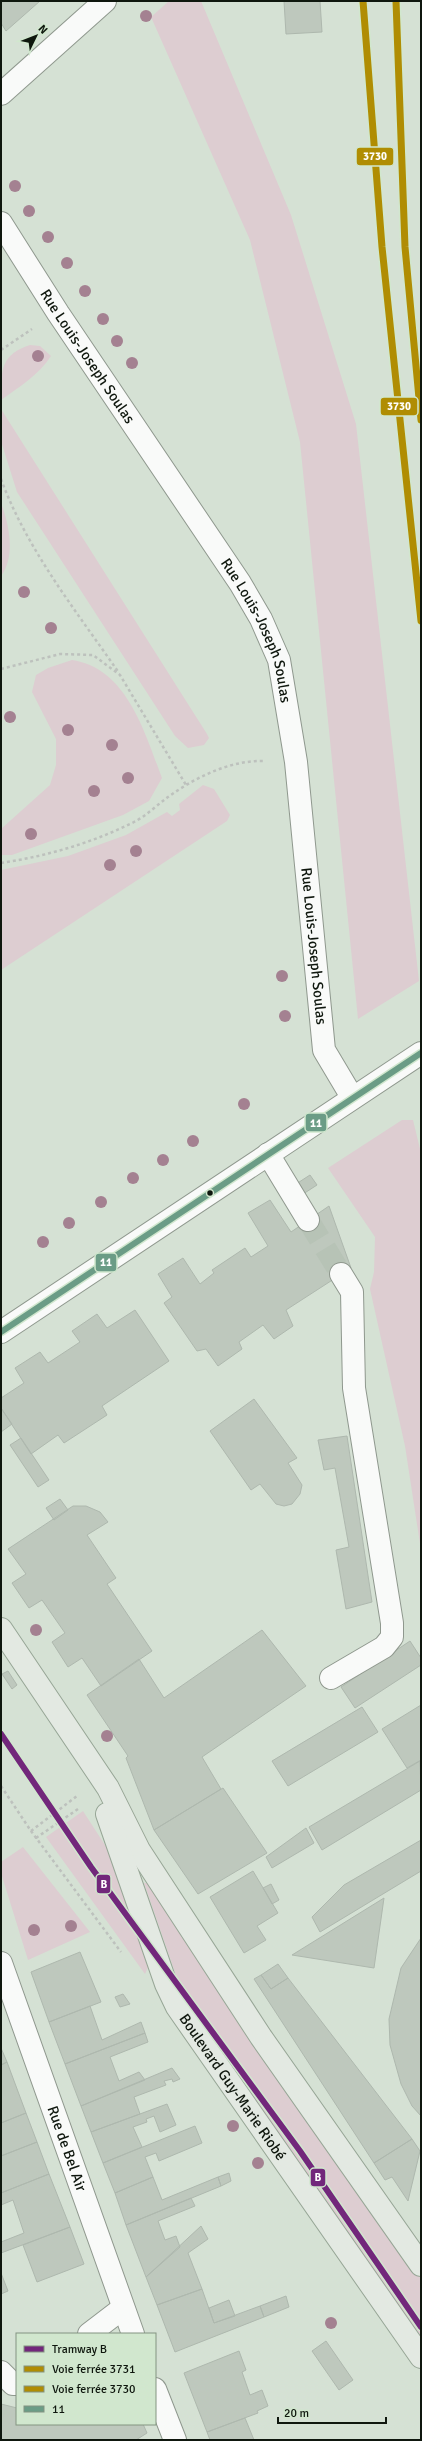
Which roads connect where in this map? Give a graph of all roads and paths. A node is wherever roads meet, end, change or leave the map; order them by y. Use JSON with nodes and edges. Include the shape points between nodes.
{"nodes":[{"id":1,"x":105,"y":1,"type":"edge"},
{"id":2,"x":1,"y":94,"type":"edge"},
{"id":3,"x":1,"y":223,"type":"edge"},
{"id":4,"x":58,"y":313,"type":"junction"},
{"id":5,"x":1,"y":350,"type":"edge"},
{"id":6,"x":1,"y":480,"type":"edge"},
{"id":7,"x":1,"y":668,"type":"edge"},
{"id":8,"x":120,"y":675,"type":"junction"},
{"id":9,"x":296,"y":762,"type":"junction"},
{"id":10,"x":186,"y":785,"type":"junction"},
{"id":11,"x":1,"y":863,"type":"edge"},
{"id":12,"x":421,"y":1052,"type":"edge"},
{"id":13,"x":352,"y":1097,"type":"junction"},
{"id":14,"x":268,"y":1154,"type":"junction"},
{"id":15,"x":308,"y":1220,"type":"tunnel mouth"},
{"id":16,"x":341,"y":1274,"type":"tunnel mouth"},
{"id":17,"x":33,"y":1309,"type":"junction"},
{"id":18,"x":1,"y":1319,"type":"edge"},
{"id":19,"x":1,"y":1332,"type":"edge"},
{"id":20,"x":1,"y":1629,"type":"edge"},
{"id":21,"x":331,"y":1678,"type":"dead end"},
{"id":22,"x":78,"y":1745,"type":"junction"},
{"id":23,"x":1,"y":1786,"type":"edge"},
{"id":24,"x":80,"y":1794,"type":"dead end"},
{"id":25,"x":30,"y":1831,"type":"junction"},
{"id":26,"x":126,"y":1958,"type":"dead end"},
{"id":27,"x":1,"y":1963,"type":"edge"},
{"id":28,"x":421,"y":2265,"type":"edge"},
{"id":29,"x":123,"y":2308,"type":"junction"},
{"id":30,"x":90,"y":2333,"type":"edge"},
{"id":31,"x":133,"y":2333,"type":"edge"},
{"id":32,"x":421,"y":2357,"type":"edge"},
{"id":33,"x":1,"y":2372,"type":"edge"},
{"id":34,"x":16,"y":2384,"type":"edge"},
{"id":35,"x":156,"y":2392,"type":"edge"},
{"id":36,"x":175,"y":2440,"type":"edge"}],
"edges":[{"from":1,"to":2,"type":"street"},
{"from":3,"to":4,"type":"street","name":"Rue Louis-Joseph Soulas"},
{"from":4,"to":5,"type":"path"},
{"from":4,"to":9,"type":"street","name":"Rue Louis-Joseph Soulas","via":[[240,583],[261,619],[279,660]]},
{"from":6,"to":8,"type":"path","via":[[9,502],[42,559]]},
{"from":7,"to":8,"type":"path","via":[[60,654],[93,655]]},
{"from":8,"to":10,"type":"path"},
{"from":9,"to":10,"type":"path","via":[[245,761],[195,779]]},
{"from":9,"to":13,"type":"street","name":"Rue Louis-Joseph Soulas","via":[[324,1050]]},
{"from":10,"to":11,"type":"path","via":[[135,821],[88,842],[35,858]]},
{"from":12,"to":13,"type":"street"},
{"from":13,"to":14,"type":"street"},
{"from":14,"to":15,"type":"street"},
{"from":14,"to":17,"type":"street"},
{"from":16,"to":21,"type":"street","via":[[352,1292],[354,1388],[392,1636],[384,1647]]},
{"from":17,"to":18,"type":"street"},
{"from":17,"to":19,"type":"street"},
{"from":20,"to":22,"type":"main road","name":"Boulevard Guy-Marie Riobé"},
{"from":22,"to":28,"type":"main road","name":"Boulevard Guy-Marie Riobé","via":[[108,1788],[138,1850],[261,2037]]},
{"from":22,"to":32,"type":"main road","name":"Boulevard Guy-Marie Riobé","via":[[115,1836],[166,1984],[177,2007]]},
{"from":23,"to":25,"type":"path"},
{"from":24,"to":25,"type":"path"},
{"from":25,"to":26,"type":"path"},
{"from":27,"to":29,"type":"street","name":"Rue de Bel Air"},
{"from":29,"to":30,"type":"street"},
{"from":29,"to":31,"type":"street","name":"Rue de Bel Air"},
{"from":33,"to":34,"type":"street"},
{"from":35,"to":36,"type":"street"}]}
